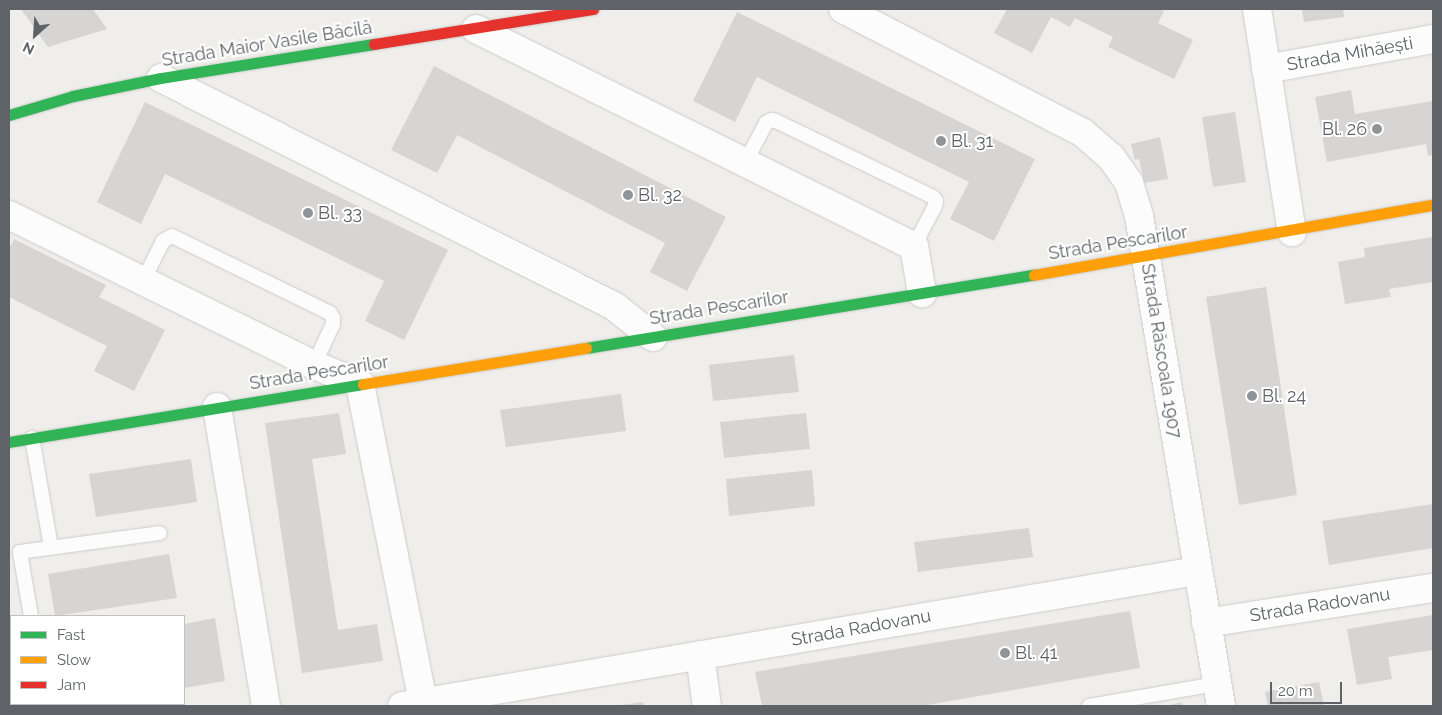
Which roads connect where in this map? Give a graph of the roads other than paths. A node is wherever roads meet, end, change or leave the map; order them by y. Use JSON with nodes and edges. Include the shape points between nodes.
{"nodes":[{"id":1,"x":593,"y":9,"type":"edge"},
{"id":2,"x":843,"y":9,"type":"edge"},
{"id":3,"x":1257,"y":9,"type":"edge"},
{"id":4,"x":476,"y":29,"type":"junction"},
{"id":5,"x":1433,"y":39,"type":"edge"},
{"id":6,"x":1266,"y":69,"type":"junction"},
{"id":7,"x":161,"y":78,"type":"junction"},
{"id":8,"x":9,"y":115,"type":"edge"},
{"id":9,"x":745,"y":163,"type":"junction"},
{"id":10,"x":1433,"y":205,"type":"edge"},
{"id":11,"x":9,"y":215,"type":"edge"},
{"id":12,"x":1292,"y":232,"type":"junction"},
{"id":13,"x":914,"y":246,"type":"junction"},
{"id":14,"x":1146,"y":257,"type":"junction"},
{"id":15,"x":143,"y":281,"type":"junction"},
{"id":16,"x":922,"y":293,"type":"junction"},
{"id":17,"x":653,"y":337,"type":"junction"},
{"id":18,"x":314,"y":365,"type":"junction"},
{"id":19,"x":360,"y":384,"type":"junction"},
{"id":20,"x":217,"y":407,"type":"junction"},
{"id":21,"x":32,"y":438,"type":"junction"},
{"id":22,"x":9,"y":442,"type":"edge"},
{"id":23,"x":160,"y":533,"type":"dead end"},
{"id":24,"x":51,"y":547,"type":"junction"},
{"id":25,"x":1198,"y":571,"type":"junction"},
{"id":26,"x":1433,"y":588,"type":"edge"},
{"id":27,"x":31,"y":615,"type":"edge"},
{"id":28,"x":1206,"y":623,"type":"junction"},
{"id":29,"x":700,"y":655,"type":"junction"},
{"id":30,"x":1219,"y":695,"type":"edge"},
{"id":31,"x":527,"y":696,"type":"edge"},
{"id":32,"x":412,"y":704,"type":"edge"},
{"id":33,"x":1107,"y":705,"type":"edge"},
{"id":34,"x":266,"y":706,"type":"edge"},
{"id":35,"x":707,"y":706,"type":"edge"},
{"id":36,"x":1090,"y":706,"type":"edge"}],
"edges":[{"from":1,"to":4,"type":"street","name":"Strada Maior Vasile Băcilă"},
{"from":2,"to":14,"type":"street","name":"Strada Răscoala 1907","via":[[1083,133],[1111,157],[1129,183]]},
{"from":3,"to":6,"type":"street"},
{"from":4,"to":7,"type":"street","name":"Strada Maior Vasile Băcilă"},
{"from":4,"to":9,"type":"street"},
{"from":5,"to":6,"type":"street","name":"Strada Mihăești"},
{"from":6,"to":12,"type":"street"},
{"from":7,"to":8,"type":"street","name":"Strada Maior Vasile Băcilă","via":[[73,96]]},
{"from":7,"to":17,"type":"street","via":[[614,306]]},
{"from":9,"to":13,"type":"street"},
{"from":9,"to":13,"type":"lane","via":[[766,123],[771,120],[933,197],[935,206]]},
{"from":10,"to":12,"type":"street","name":"Strada Pescarilor"},
{"from":11,"to":15,"type":"street"},
{"from":12,"to":14,"type":"street","name":"Strada Pescarilor"},
{"from":13,"to":16,"type":"street"},
{"from":14,"to":16,"type":"street","name":"Strada Pescarilor"},
{"from":14,"to":25,"type":"street","name":"Strada Răscoala 1907"},
{"from":15,"to":18,"type":"street"},
{"from":15,"to":18,"type":"lane","via":[[163,241],[172,236],[330,313],[333,324]]},
{"from":16,"to":17,"type":"street","name":"Strada Pescarilor"},
{"from":17,"to":19,"type":"street","name":"Strada Pescarilor"},
{"from":18,"to":19,"type":"street"},
{"from":19,"to":20,"type":"street","name":"Strada Pescarilor"},
{"from":19,"to":32,"type":"street"},
{"from":20,"to":21,"type":"street","name":"Strada Pescarilor"},
{"from":20,"to":34,"type":"street"},
{"from":21,"to":22,"type":"street","name":"Strada Pescarilor"},
{"from":21,"to":24,"type":"lane"},
{"from":23,"to":24,"type":"lane"},
{"from":24,"to":27,"type":"lane","via":[[20,552]]},
{"from":25,"to":28,"type":"street","name":"Strada Răscoala 1907"},
{"from":25,"to":29,"type":"street","name":"Strada Radovanu"},
{"from":26,"to":28,"type":"street","name":"Strada Radovanu"},
{"from":28,"to":30,"type":"street","name":"Strada Răscoala 1907"},
{"from":29,"to":31,"type":"street","name":"Strada Radovanu"},
{"from":29,"to":35,"type":"street"},
{"from":30,"to":33,"type":"lane"},
{"from":31,"to":32,"type":"street","name":"Strada Radovanu"},
{"from":33,"to":36,"type":"lane"}]}
